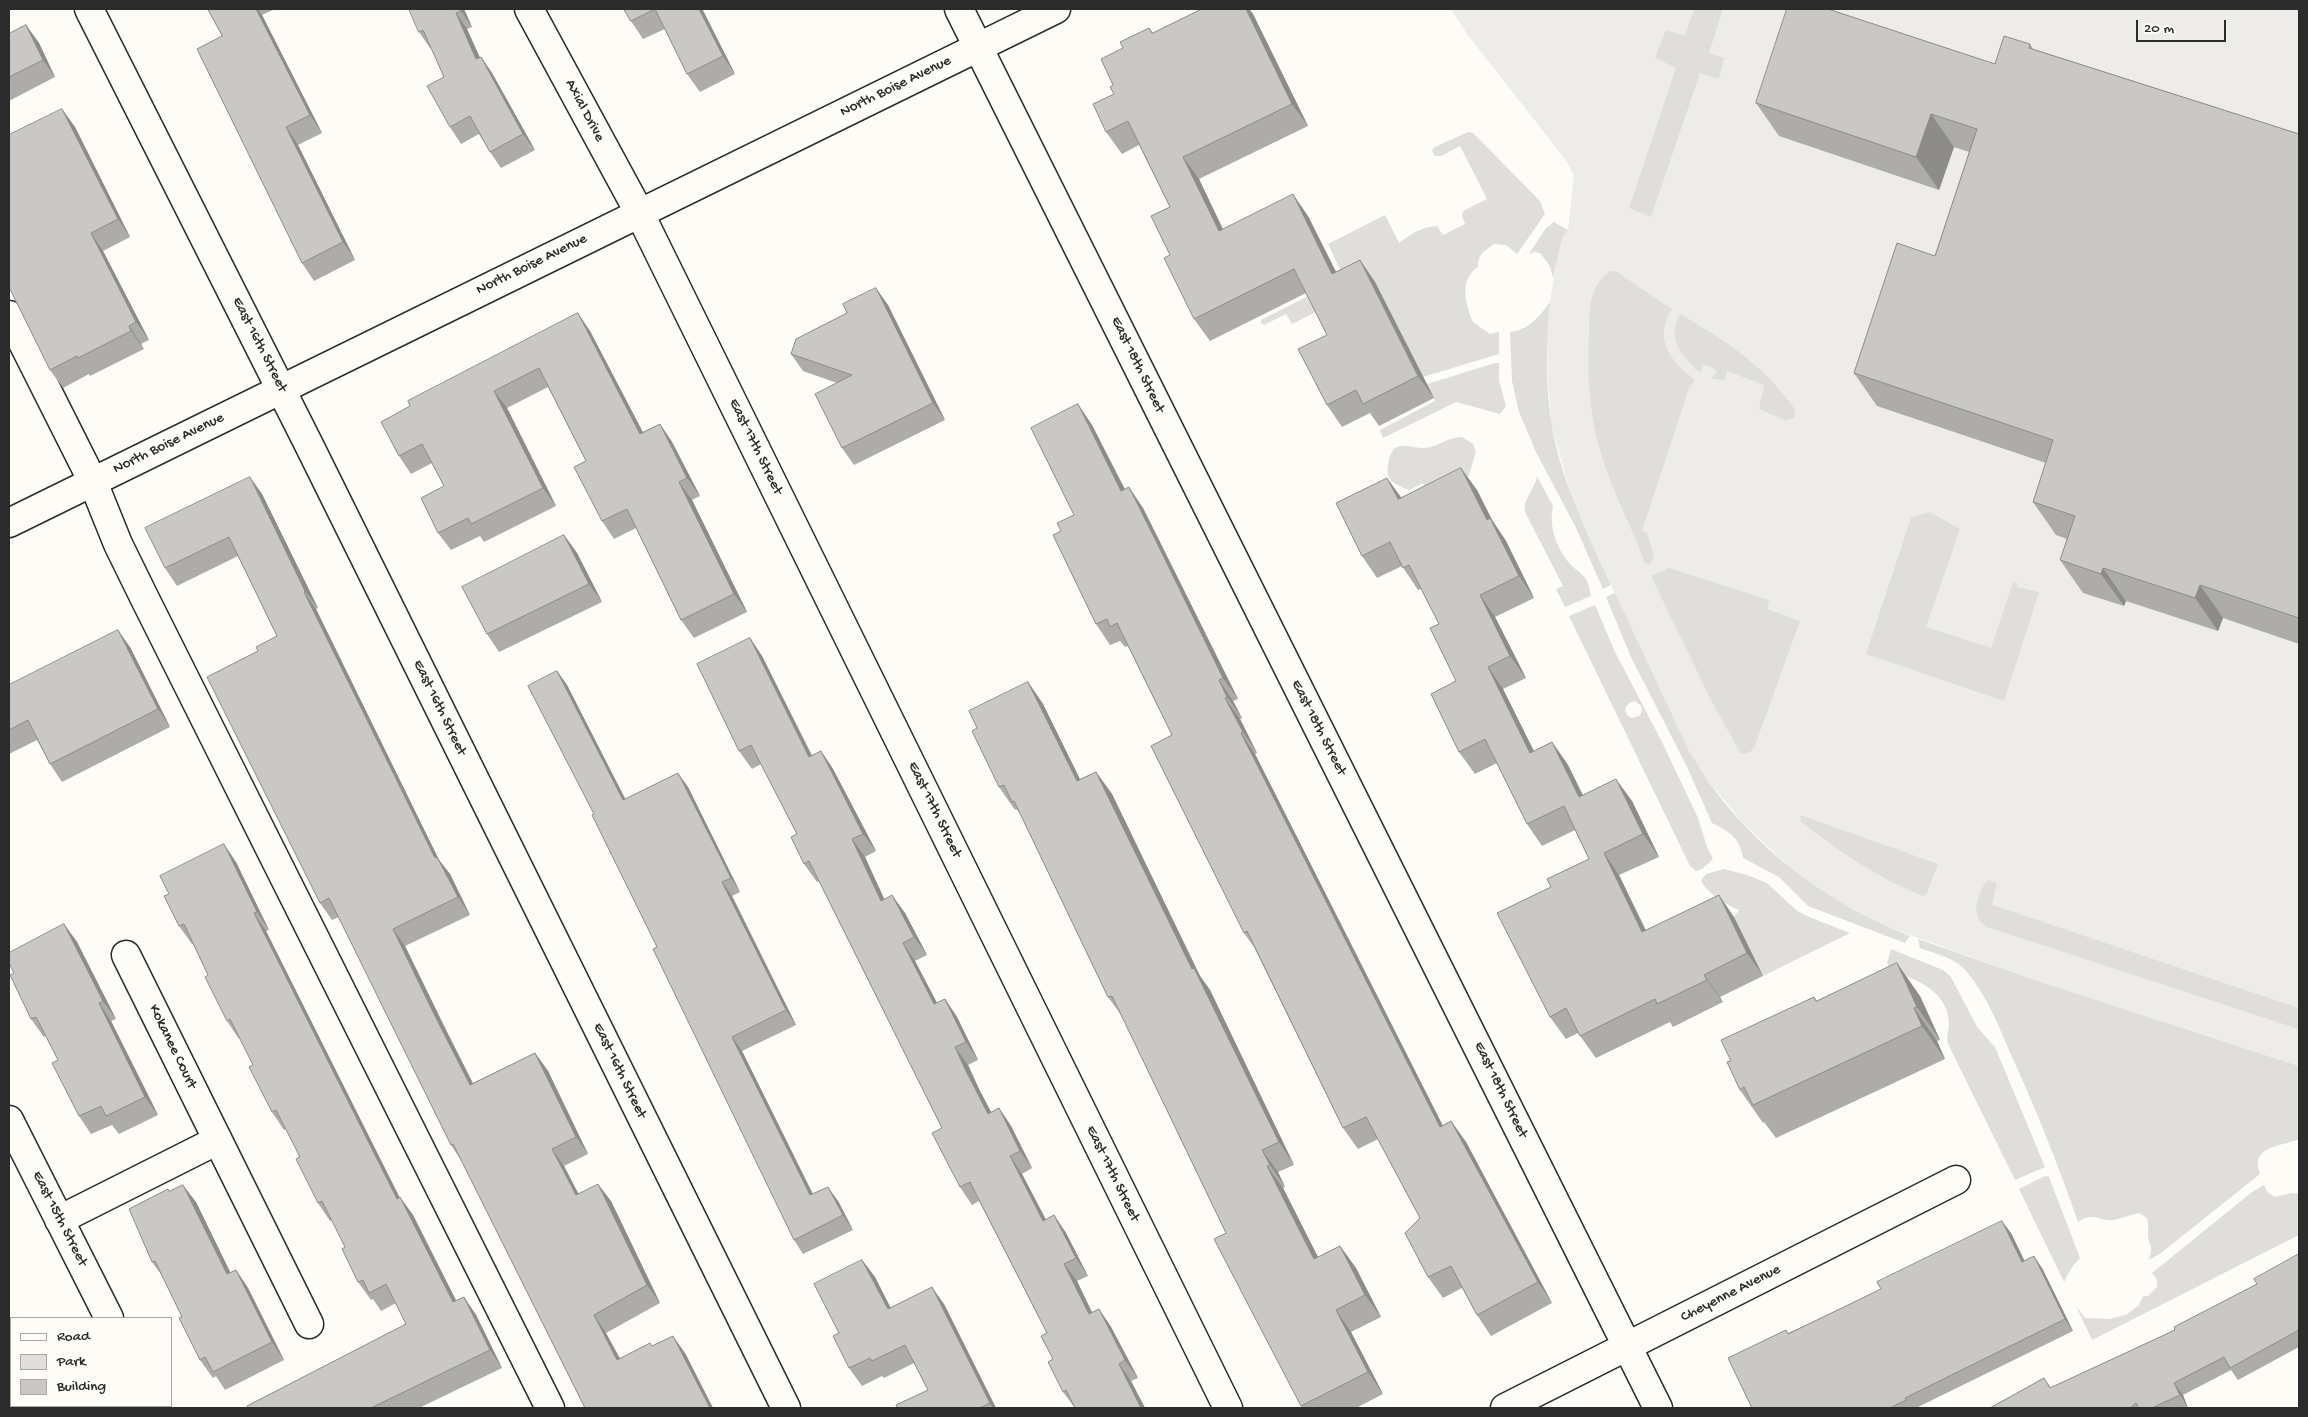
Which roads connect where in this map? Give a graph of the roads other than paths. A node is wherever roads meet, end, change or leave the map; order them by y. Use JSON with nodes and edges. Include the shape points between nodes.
{"nodes":[{"id":1,"x":90,"y":9,"type":"edge"},
{"id":2,"x":529,"y":9,"type":"edge"},
{"id":3,"x":960,"y":9,"type":"edge"},
{"id":4,"x":1056,"y":9,"type":"edge"},
{"id":5,"x":978,"y":47,"type":"junction"},
{"id":6,"x":639,"y":212,"type":"junction"},
{"id":7,"x":9,"y":315,"type":"edge"},
{"id":8,"x":281,"y":389,"type":"junction"},
{"id":9,"x":93,"y":482,"type":"junction"},
{"id":10,"x":9,"y":523,"type":"edge"},
{"id":11,"x":126,"y":955,"type":"dead end"},
{"id":12,"x":9,"y":1120,"type":"edge"},
{"id":13,"x":218,"y":1140,"type":"junction"},
{"id":14,"x":1956,"y":1180,"type":"dead end"},
{"id":15,"x":59,"y":1220,"type":"junction"},
{"id":16,"x":108,"y":1317,"type":"edge"},
{"id":17,"x":309,"y":1324,"type":"dead end"},
{"id":18,"x":1628,"y":1346,"type":"junction"},
{"id":19,"x":550,"y":1408,"type":"edge"},
{"id":20,"x":786,"y":1408,"type":"edge"},
{"id":21,"x":1228,"y":1408,"type":"edge"},
{"id":22,"x":1505,"y":1408,"type":"edge"},
{"id":23,"x":1658,"y":1408,"type":"edge"}],
"edges":[{"from":1,"to":8,"type":"street","name":"East 16th Street"},
{"from":2,"to":6,"type":"street","name":"Axial Drive"},
{"from":3,"to":5,"type":"street","name":"East 18th Street"},
{"from":4,"to":5,"type":"street","name":"North Boise Avenue"},
{"from":5,"to":6,"type":"street","name":"North Boise Avenue"},
{"from":5,"to":18,"type":"street","name":"East 18th Street"},
{"from":6,"to":8,"type":"street","name":"North Boise Avenue"},
{"from":6,"to":21,"type":"street","name":"East 17th Street"},
{"from":7,"to":9,"type":"street"},
{"from":8,"to":9,"type":"street","name":"North Boise Avenue"},
{"from":8,"to":20,"type":"street","name":"East 16th Street"},
{"from":9,"to":10,"type":"street","name":"North Boise Avenue"},
{"from":9,"to":19,"type":"street","via":[[145,599]]},
{"from":11,"to":13,"type":"street","name":"Kokanee Court"},
{"from":12,"to":15,"type":"street","name":"East 15th Street"},
{"from":13,"to":15,"type":"street"},
{"from":13,"to":17,"type":"street","name":"Kokanee Court"},
{"from":14,"to":18,"type":"street","name":"Cheyenne Avenue"},
{"from":15,"to":16,"type":"street","name":"East 15th Street"},
{"from":18,"to":22,"type":"street","name":"Cheyenne Avenue"},
{"from":18,"to":23,"type":"street","name":"East 18th Street"}]}
